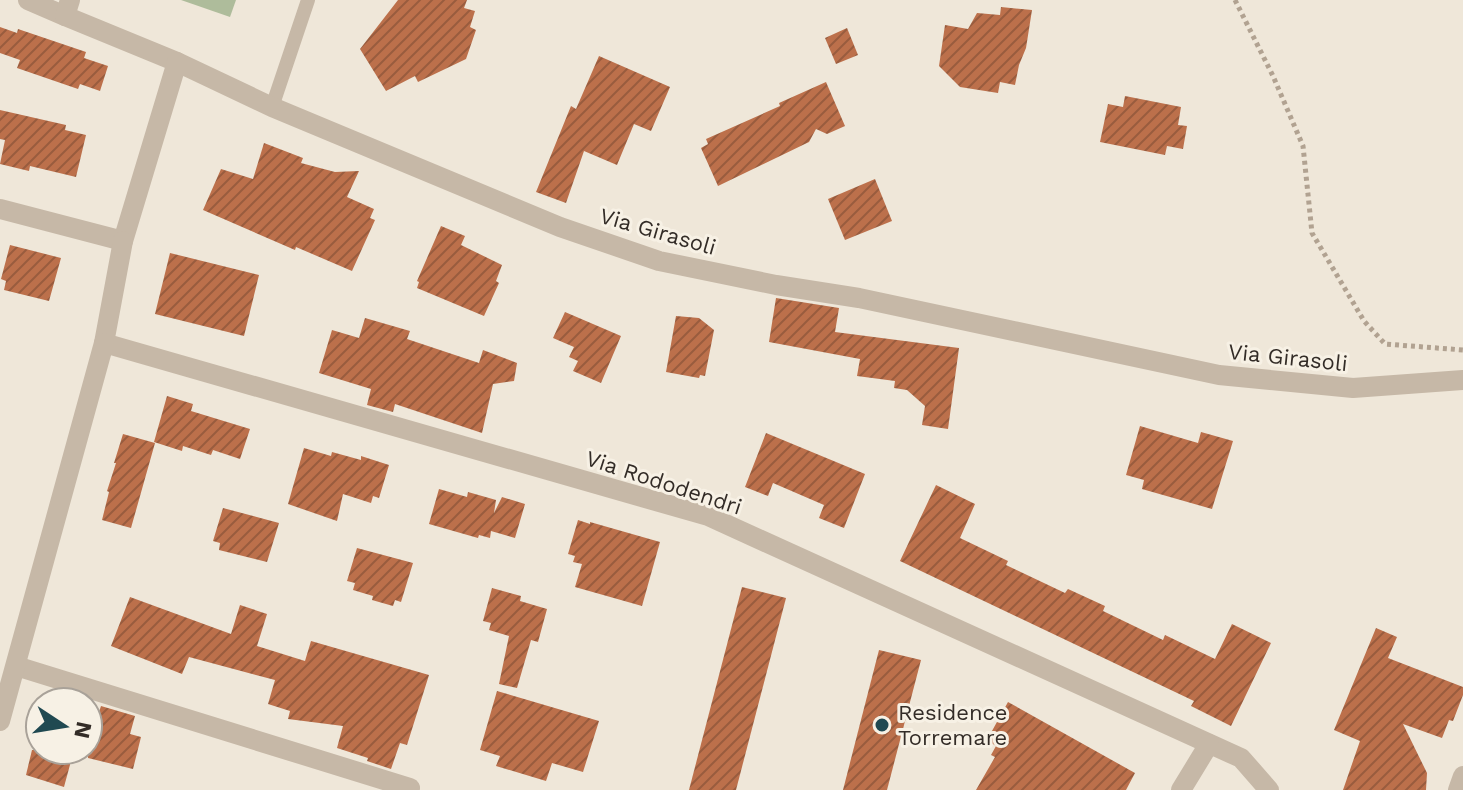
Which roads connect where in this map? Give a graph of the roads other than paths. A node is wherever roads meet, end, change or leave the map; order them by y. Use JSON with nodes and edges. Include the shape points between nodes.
{"nodes":[{"id":1,"x":28,"y":0,"type":"edge"},
{"id":2,"x":308,"y":0,"type":"edge"},
{"id":3,"x":67,"y":8,"type":"edge"},
{"id":4,"x":177,"y":62,"type":"junction"},
{"id":5,"x":272,"y":107,"type":"junction"},
{"id":6,"x":0,"y":209,"type":"edge"},
{"id":7,"x":123,"y":241,"type":"junction"},
{"id":8,"x":104,"y":343,"type":"junction"},
{"id":9,"x":1463,"y":380,"type":"edge"},
{"id":10,"x":16,"y":666,"type":"junction"},
{"id":11,"x":0,"y":721,"type":"edge"},
{"id":12,"x":1209,"y":744,"type":"junction"},
{"id":13,"x":1463,"y":776,"type":"edge"},
{"id":14,"x":410,"y":788,"type":"dead end"},
{"id":15,"x":1181,"y":790,"type":"edge"},
{"id":16,"x":1269,"y":790,"type":"edge"},
{"id":17,"x":1458,"y":790,"type":"edge"}],
"edges":[{"from":1,"to":3,"type":"street","name":"Via Girasoli"},
{"from":2,"to":5,"type":"lane"},
{"from":3,"to":4,"type":"street","name":"Via Girasoli"},
{"from":4,"to":5,"type":"street","name":"Via Girasoli"},
{"from":4,"to":7,"type":"street"},
{"from":5,"to":9,"type":"street","name":"Via Girasoli","via":[[560,227],[659,261],[1219,375],[1353,388]]},
{"from":6,"to":7,"type":"street"},
{"from":7,"to":8,"type":"street"},
{"from":8,"to":10,"type":"street"},
{"from":8,"to":12,"type":"street","name":"Via Rododendri","via":[[708,516]]},
{"from":10,"to":11,"type":"street"},
{"from":10,"to":14,"type":"street"},
{"from":12,"to":15,"type":"street"},
{"from":12,"to":16,"type":"street","name":"Via Rododendri","via":[[1241,758]]},
{"from":13,"to":17,"type":"street"}]}
